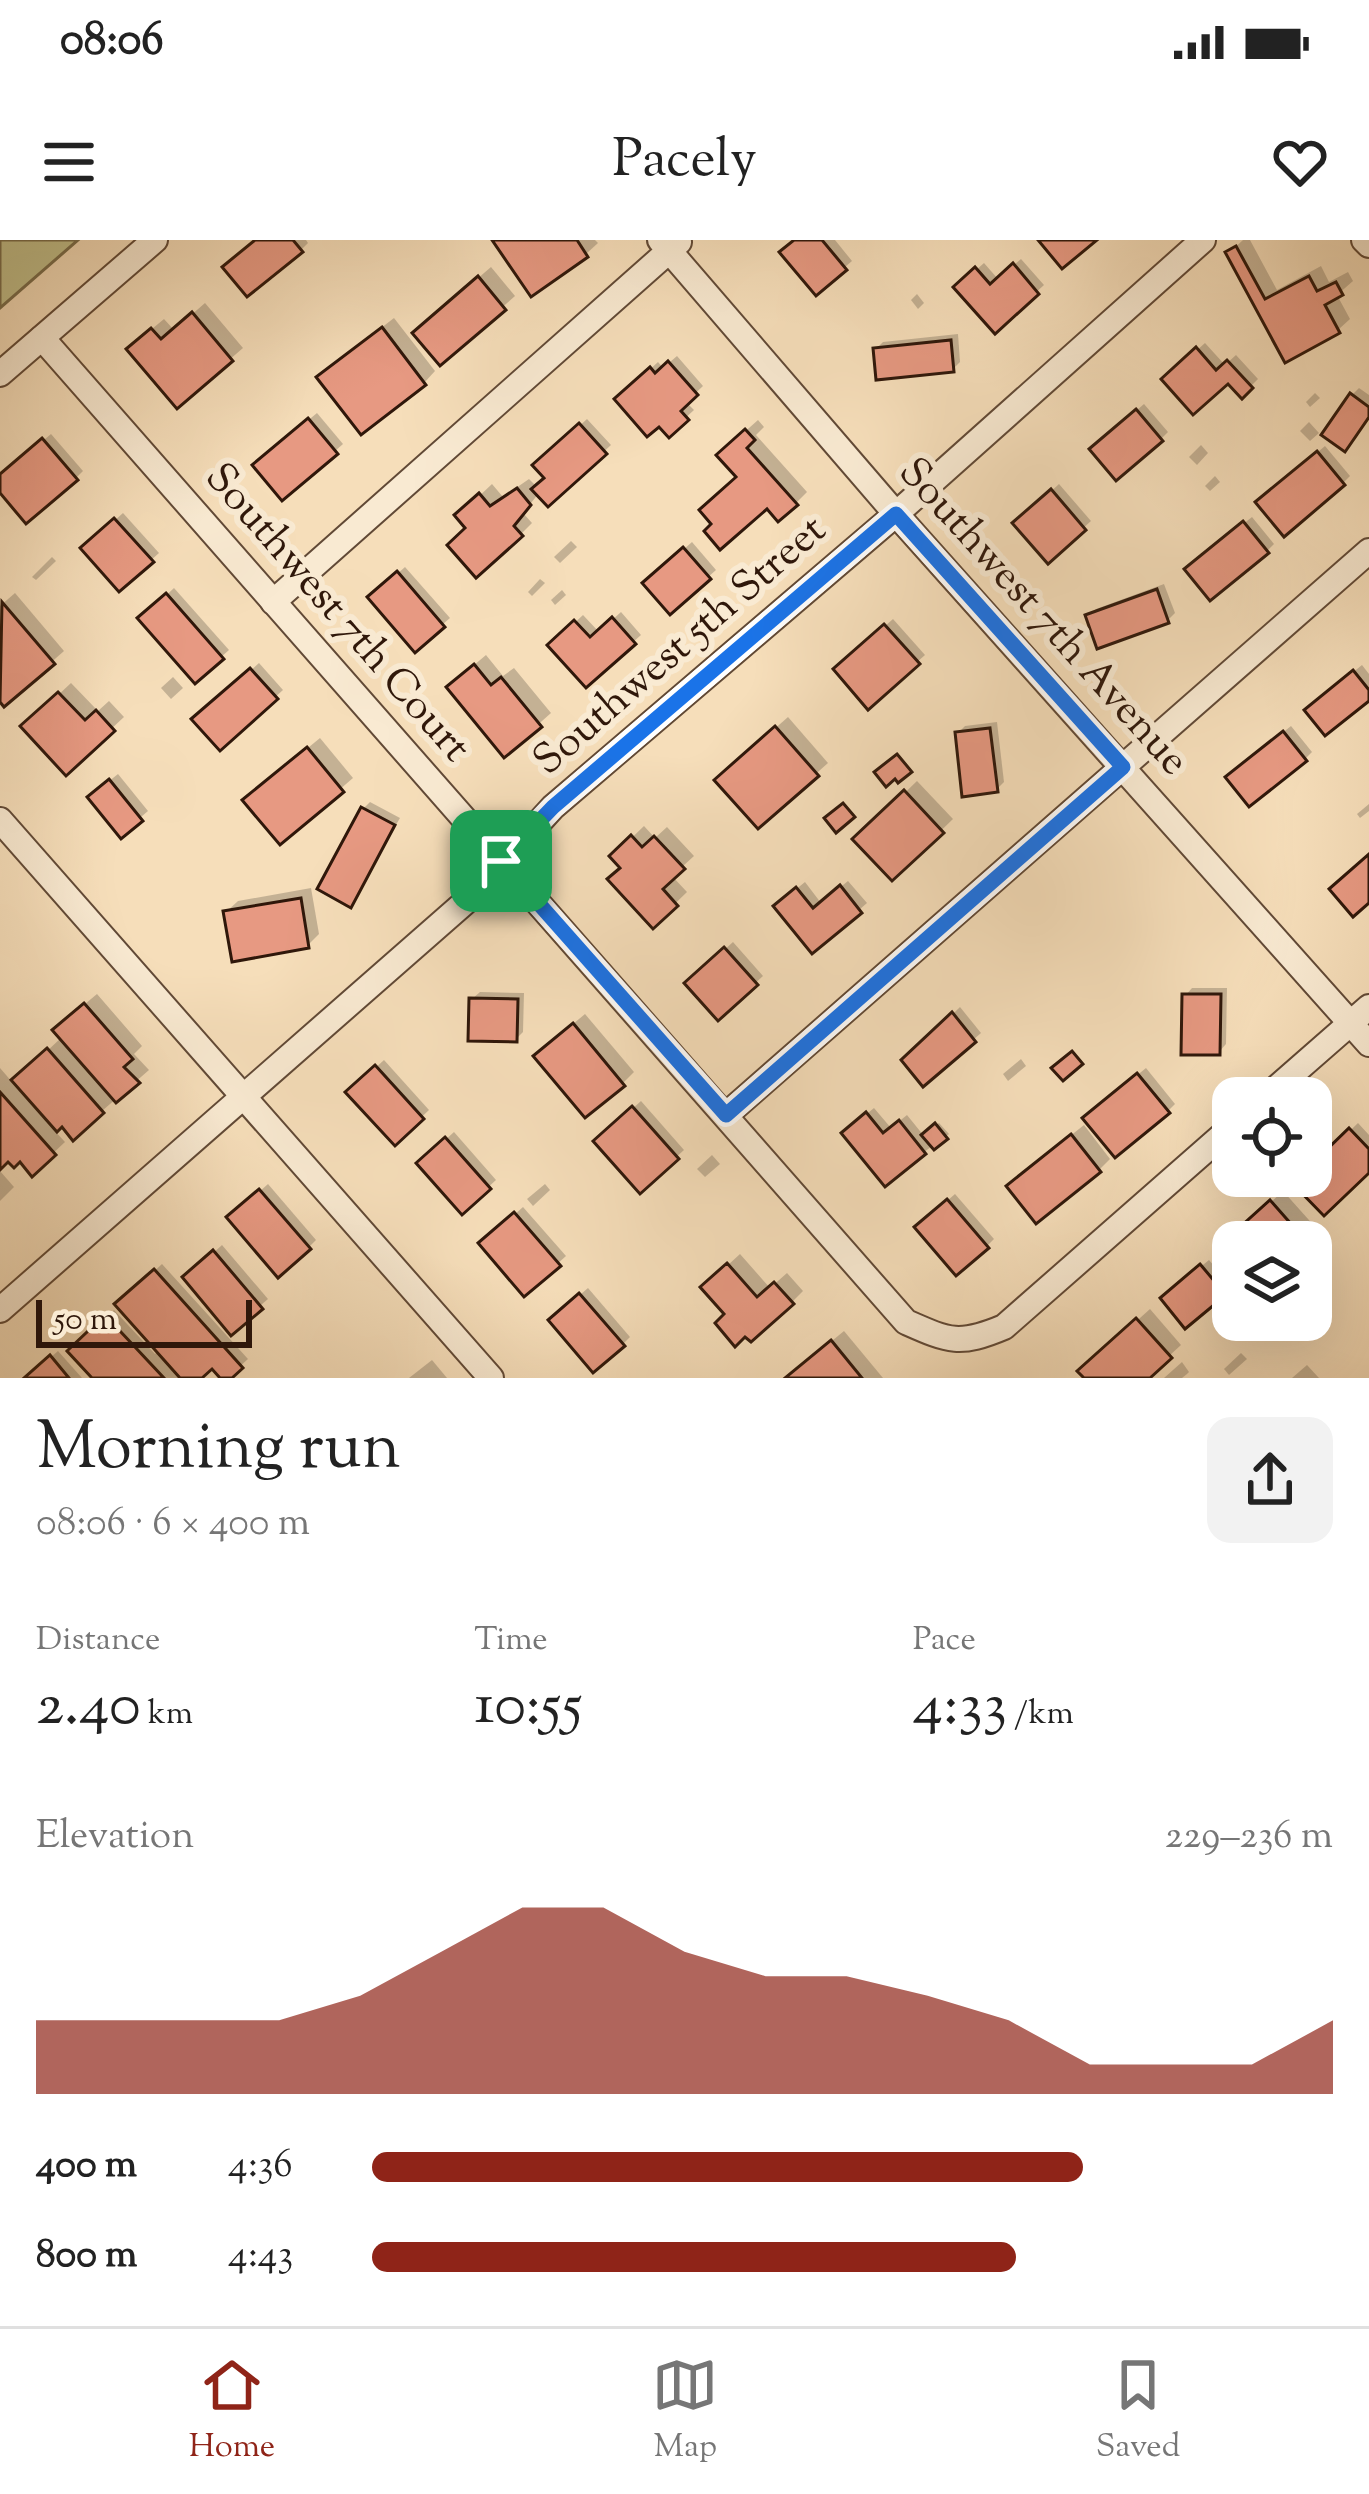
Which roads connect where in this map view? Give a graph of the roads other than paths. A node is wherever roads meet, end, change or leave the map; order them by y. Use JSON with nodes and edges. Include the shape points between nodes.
{"nodes":[{"id":1,"x":155,"y":240,"type":"edge"},
{"id":2,"x":1203,"y":240,"type":"edge"},
{"id":3,"x":670,"y":244,"type":"edge"},
{"id":4,"x":42,"y":338,"type":"junction"},
{"id":5,"x":0,"y":374,"type":"edge"},
{"id":6,"x":896,"y":514,"type":"junction"},
{"id":7,"x":1369,"y":550,"type":"edge"},
{"id":8,"x":273,"y":602,"type":"junction"},
{"id":9,"x":1123,"y":767,"type":"junction"},
{"id":10,"x":0,"y":820,"type":"edge"},
{"id":11,"x":501,"y":861,"type":"junction"},
{"id":12,"x":1360,"y":1015,"type":"edge"},
{"id":13,"x":1369,"y":1044,"type":"edge"},
{"id":14,"x":1289,"y":1077,"type":"edge"},
{"id":15,"x":244,"y":1096,"type":"junction"},
{"id":16,"x":726,"y":1115,"type":"junction"},
{"id":17,"x":1212,"y":1144,"type":"edge"},
{"id":18,"x":0,"y":1310,"type":"edge"},
{"id":19,"x":491,"y":1378,"type":"edge"}],
"edges":[{"from":1,"to":4,"type":"street"},
{"from":2,"to":6,"type":"street","name":"Southwest 5th Street"},
{"from":3,"to":6,"type":"street","name":"Southwest 7th Avenue"},
{"from":3,"to":8,"type":"street"},
{"from":4,"to":5,"type":"street"},
{"from":4,"to":8,"type":"street","name":"Southwest 7th Court"},
{"from":6,"to":9,"type":"street","name":"Southwest 7th Avenue"},
{"from":6,"to":11,"type":"street","name":"Southwest 5th Street","via":[[553,807]]},
{"from":7,"to":9,"type":"street"},
{"from":8,"to":11,"type":"street","name":"Southwest 7th Court"},
{"from":9,"to":12,"type":"street","name":"Southwest 7th Avenue"},
{"from":9,"to":16,"type":"street"},
{"from":10,"to":15,"type":"street"},
{"from":11,"to":15,"type":"street","name":"Southwest 5th Street","via":[[471,897]]},
{"from":11,"to":16,"type":"street","name":"Southwest 7th Court"},
{"from":12,"to":13,"type":"street","name":"Southwest 7th Avenue"},
{"from":12,"to":14,"type":"street"},
{"from":15,"to":18,"type":"street","name":"Southwest 5th Street"},
{"from":15,"to":19,"type":"street"},
{"from":16,"to":17,"type":"street","name":"Southwest 7th Court","via":[[906,1322],[950,1341],[1004,1327]]}]}
